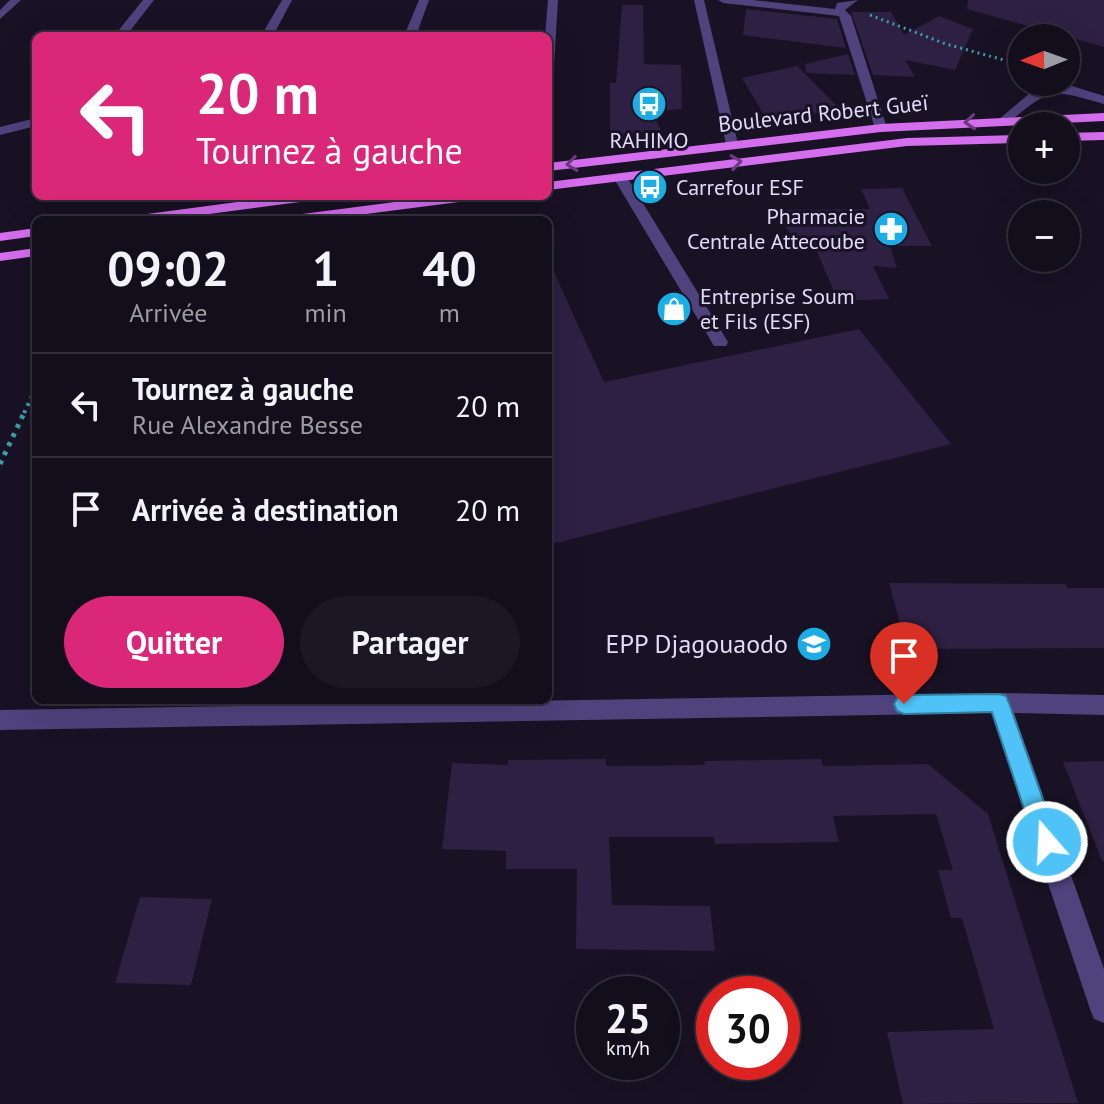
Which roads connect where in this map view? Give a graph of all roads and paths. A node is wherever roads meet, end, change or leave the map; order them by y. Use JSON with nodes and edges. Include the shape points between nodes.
{"nodes":[{"id":1,"x":16,"y":0,"type":"edge"},
{"id":2,"x":149,"y":0,"type":"edge"},
{"id":3,"x":287,"y":0,"type":"edge"},
{"id":4,"x":424,"y":0,"type":"edge"},
{"id":5,"x":553,"y":0,"type":"edge"},
{"id":6,"x":699,"y":0,"type":"edge"},
{"id":7,"x":723,"y":0,"type":"edge"},
{"id":8,"x":853,"y":0,"type":"edge"},
{"id":9,"x":842,"y":13,"type":"junction"},
{"id":10,"x":868,"y":14,"type":"dead end"},
{"id":11,"x":0,"y":16,"type":"edge"},
{"id":12,"x":123,"y":32,"type":"edge"},
{"id":13,"x":269,"y":32,"type":"edge"},
{"id":14,"x":412,"y":32,"type":"edge"},
{"id":15,"x":551,"y":32,"type":"edge"},
{"id":16,"x":1008,"y":61,"type":"edge"},
{"id":17,"x":1104,"y":100,"type":"edge"},
{"id":18,"x":1104,"y":117,"type":"edge"},
{"id":19,"x":1004,"y":120,"type":"junction"},
{"id":20,"x":32,"y":123,"type":"edge"},
{"id":21,"x":881,"y":128,"type":"junction"},
{"id":22,"x":0,"y":131,"type":"edge"},
{"id":23,"x":1104,"y":136,"type":"edge"},
{"id":24,"x":1080,"y":137,"type":"edge"},
{"id":25,"x":1008,"y":139,"type":"edge"},
{"id":26,"x":732,"y":144,"type":"junction"},
{"id":27,"x":552,"y":166,"type":"edge"},
{"id":28,"x":620,"y":177,"type":"junction"},
{"id":29,"x":552,"y":186,"type":"edge"},
{"id":30,"x":284,"y":200,"type":"edge"},
{"id":31,"x":443,"y":200,"type":"edge"},
{"id":32,"x":162,"y":216,"type":"edge"},
{"id":33,"x":318,"y":216,"type":"edge"},
{"id":34,"x":32,"y":233,"type":"edge"},
{"id":35,"x":0,"y":237,"type":"edge"},
{"id":36,"x":32,"y":253,"type":"edge"},
{"id":37,"x":0,"y":257,"type":"edge"},
{"id":38,"x":720,"y":342,"type":"dead end"},
{"id":39,"x":32,"y":396,"type":"edge"},
{"id":40,"x":0,"y":464,"type":"edge"},
{"id":41,"x":999,"y":703,"type":"junction"},
{"id":42,"x":1104,"y":705,"type":"edge"},
{"id":43,"x":0,"y":720,"type":"edge"},
{"id":44,"x":1104,"y":1009,"type":"edge"}],
"edges":[{"from":1,"to":11,"type":"street"},
{"from":2,"to":12,"type":"street"},
{"from":3,"to":13,"type":"street"},
{"from":4,"to":14,"type":"street"},
{"from":5,"to":15,"type":"street"},
{"from":6,"to":26,"type":"street"},
{"from":7,"to":9,"type":"street"},
{"from":8,"to":9,"type":"street","via":[[841,5]]},
{"from":9,"to":21,"type":"street"},
{"from":10,"to":16,"type":"path"},
{"from":17,"to":19,"type":"street","via":[[1072,90],[1040,91]]},
{"from":18,"to":19,"type":"main road","name":"Boulevard Robert Gueï"},
{"from":19,"to":21,"type":"main road","name":"Boulevard Robert Gueï","one_way":true},
{"from":20,"to":22,"type":"street"},
{"from":21,"to":26,"type":"main road","name":"Boulevard Robert Gueï"},
{"from":23,"to":24,"type":"main road"},
{"from":28,"to":25,"type":"main road","name":"Boulevard Robert Gueï","one_way":true,"via":[[907,142]]},
{"from":26,"to":27,"type":"main road","name":"Boulevard Robert Gueï","one_way":true},
{"from":28,"to":29,"type":"main road","name":"Boulevard Robert Gueï"},
{"from":28,"to":38,"type":"street"},
{"from":30,"to":32,"type":"main road"},
{"from":31,"to":33,"type":"main road"},
{"from":34,"to":35,"type":"main road"},
{"from":36,"to":37,"type":"main road"},
{"from":39,"to":40,"type":"path"},
{"from":41,"to":42,"type":"street"},
{"from":41,"to":43,"type":"street"},
{"from":41,"to":44,"type":"street"}]}
